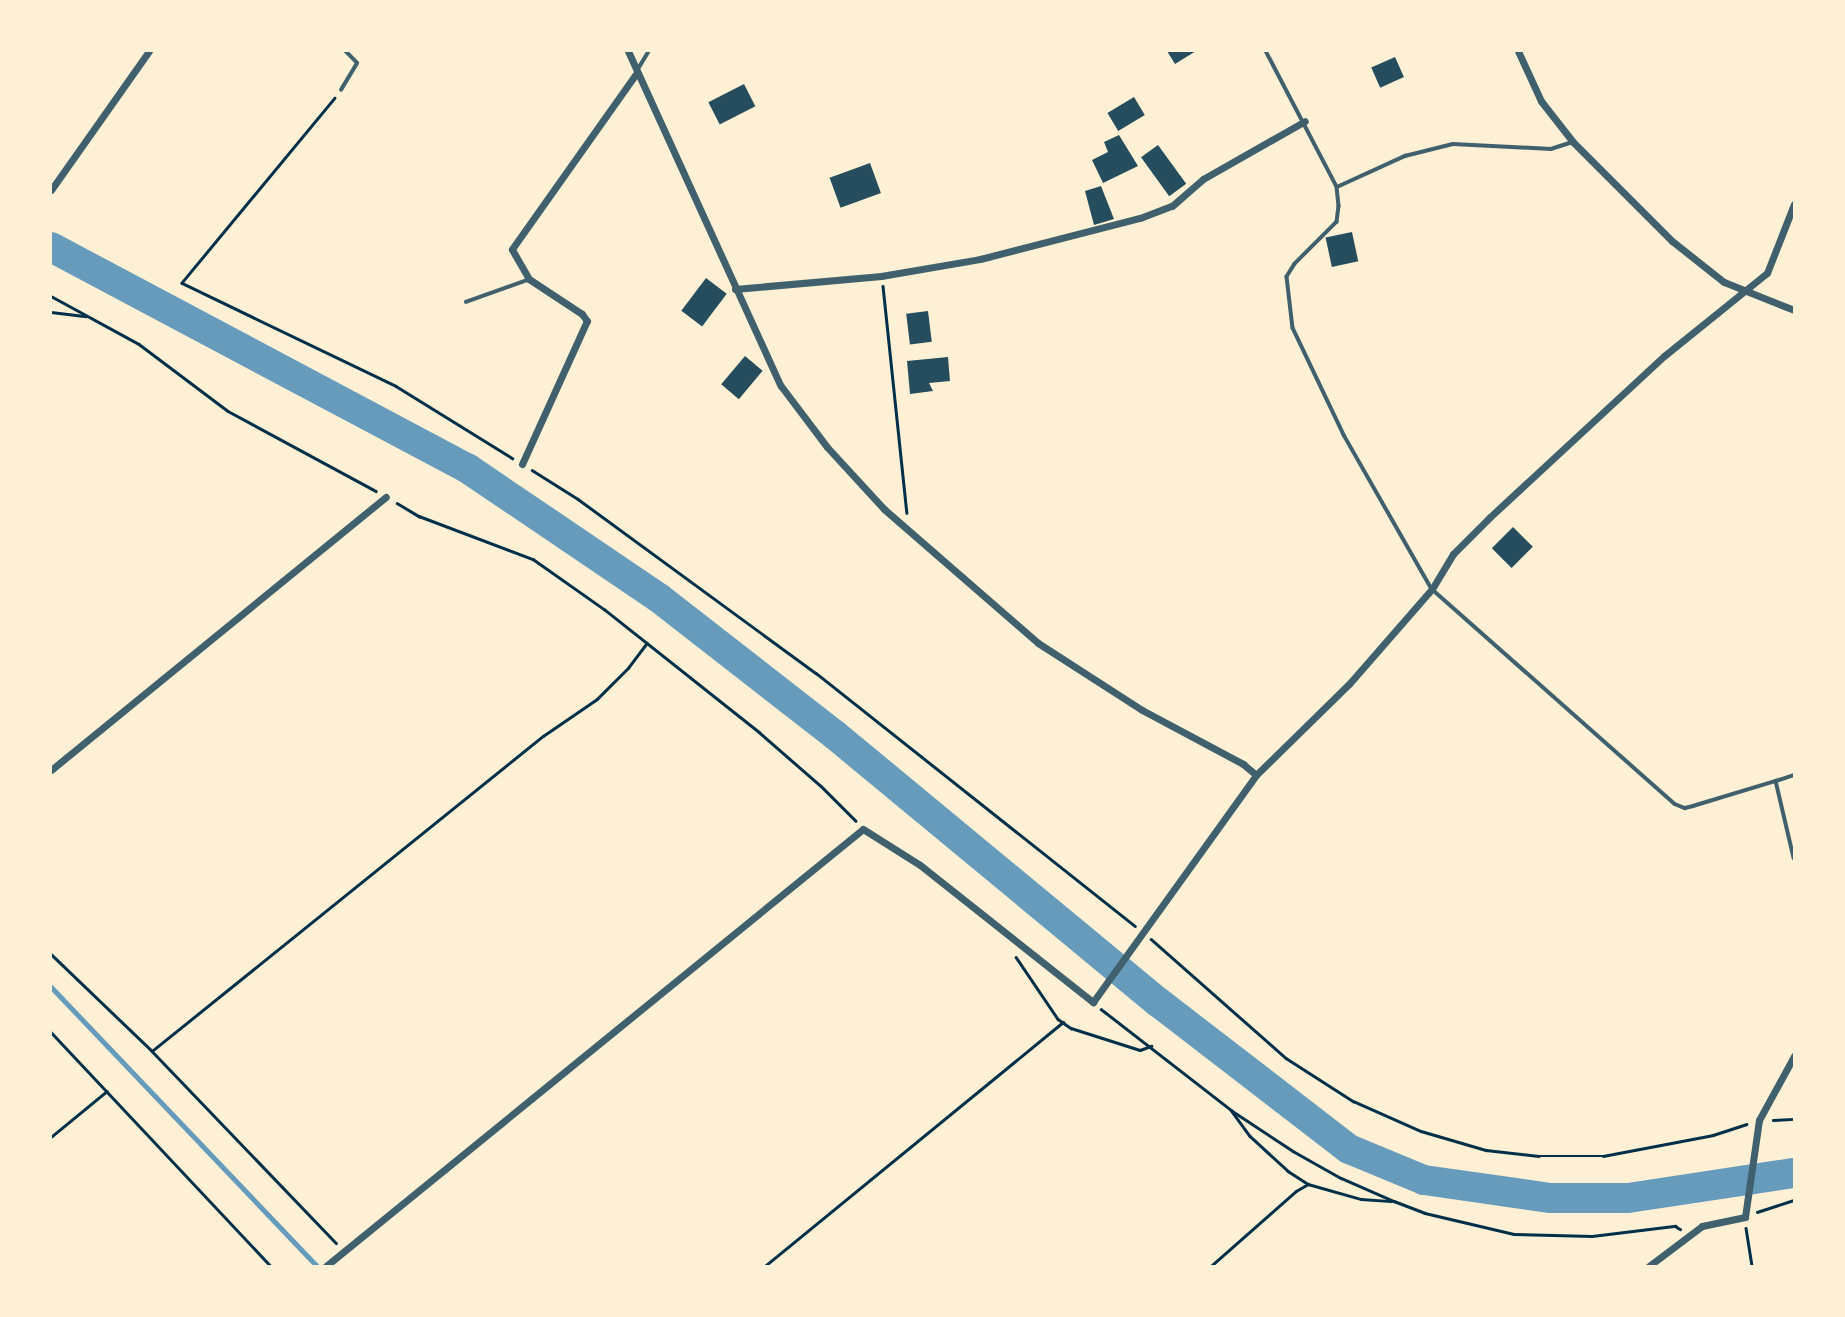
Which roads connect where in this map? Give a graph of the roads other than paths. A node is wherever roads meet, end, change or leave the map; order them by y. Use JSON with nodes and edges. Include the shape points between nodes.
{"nodes":[{"id":1,"x":149,"y":51,"type":"edge"},
{"id":2,"x":345,"y":51,"type":"edge"},
{"id":3,"x":628,"y":51,"type":"edge"},
{"id":4,"x":649,"y":51,"type":"edge"},
{"id":5,"x":1266,"y":51,"type":"edge"},
{"id":6,"x":1518,"y":51,"type":"edge"},
{"id":7,"x":636,"y":74,"type":"junction"},
{"id":8,"x":341,"y":90,"type":"road end"},
{"id":9,"x":1305,"y":121,"type":"junction"},
{"id":10,"x":1573,"y":142,"type":"junction"},
{"id":11,"x":1337,"y":187,"type":"junction"},
{"id":12,"x":51,"y":190,"type":"edge"},
{"id":13,"x":1794,"y":204,"type":"edge"},
{"id":14,"x":529,"y":279,"type":"junction"},
{"id":15,"x":735,"y":289,"type":"junction"},
{"id":16,"x":1746,"y":290,"type":"junction"},
{"id":17,"x":466,"y":302,"type":"dead end"},
{"id":18,"x":1794,"y":310,"type":"edge"},
{"id":19,"x":522,"y":464,"type":"road end"},
{"id":20,"x":386,"y":497,"type":"road end"},
{"id":21,"x":1432,"y":589,"type":"junction"},
{"id":22,"x":51,"y":770,"type":"edge"},
{"id":23,"x":1256,"y":775,"type":"junction"},
{"id":24,"x":1794,"y":775,"type":"edge"},
{"id":25,"x":1776,"y":781,"type":"junction"},
{"id":26,"x":1794,"y":858,"type":"edge"},
{"id":27,"x":1794,"y":1056,"type":"edge"},
{"id":28,"x":326,"y":1266,"type":"edge"},
{"id":29,"x":1649,"y":1266,"type":"edge"}],
"edges":[{"from":1,"to":12,"type":"street"},
{"from":2,"to":8,"type":"lane","via":[[357,63]]},
{"from":3,"to":7,"type":"street"},
{"from":4,"to":7,"type":"lane"},
{"from":5,"to":9,"type":"lane"},
{"from":6,"to":10,"type":"street","via":[[1541,101]]},
{"from":7,"to":14,"type":"street","via":[[512,248]]},
{"from":7,"to":15,"type":"street"},
{"from":9,"to":11,"type":"lane"},
{"from":9,"to":15,"type":"street","via":[[1203,179],[1172,206],[980,259],[881,276]]},
{"from":10,"to":11,"type":"lane","via":[[1550,149],[1453,144],[1405,156]]},
{"from":10,"to":16,"type":"street","via":[[1672,241],[1724,282]]},
{"from":11,"to":21,"type":"lane","via":[[1337,222],[1287,277],[1293,328],[1345,435]]},
{"from":13,"to":16,"type":"street","via":[[1767,273]]},
{"from":14,"to":17,"type":"lane"},
{"from":14,"to":19,"type":"street","via":[[587,321]]},
{"from":15,"to":23,"type":"street","via":[[781,386],[827,447],[884,509],[1038,643]]},
{"from":16,"to":18,"type":"street"},
{"from":16,"to":21,"type":"street","via":[[1664,356],[1562,449],[1453,554]]},
{"from":20,"to":22,"type":"street"},
{"from":21,"to":23,"type":"street","via":[[1349,684]]},
{"from":21,"to":25,"type":"lane","via":[[1675,803],[1685,808]]},
{"from":23,"to":28,"type":"street","via":[[1093,1002],[920,865],[863,829]]},
{"from":24,"to":25,"type":"lane"},
{"from":25,"to":26,"type":"lane"},
{"from":27,"to":29,"type":"street","via":[[1759,1120],[1745,1217],[1717,1221],[1689,1233]]}]}
